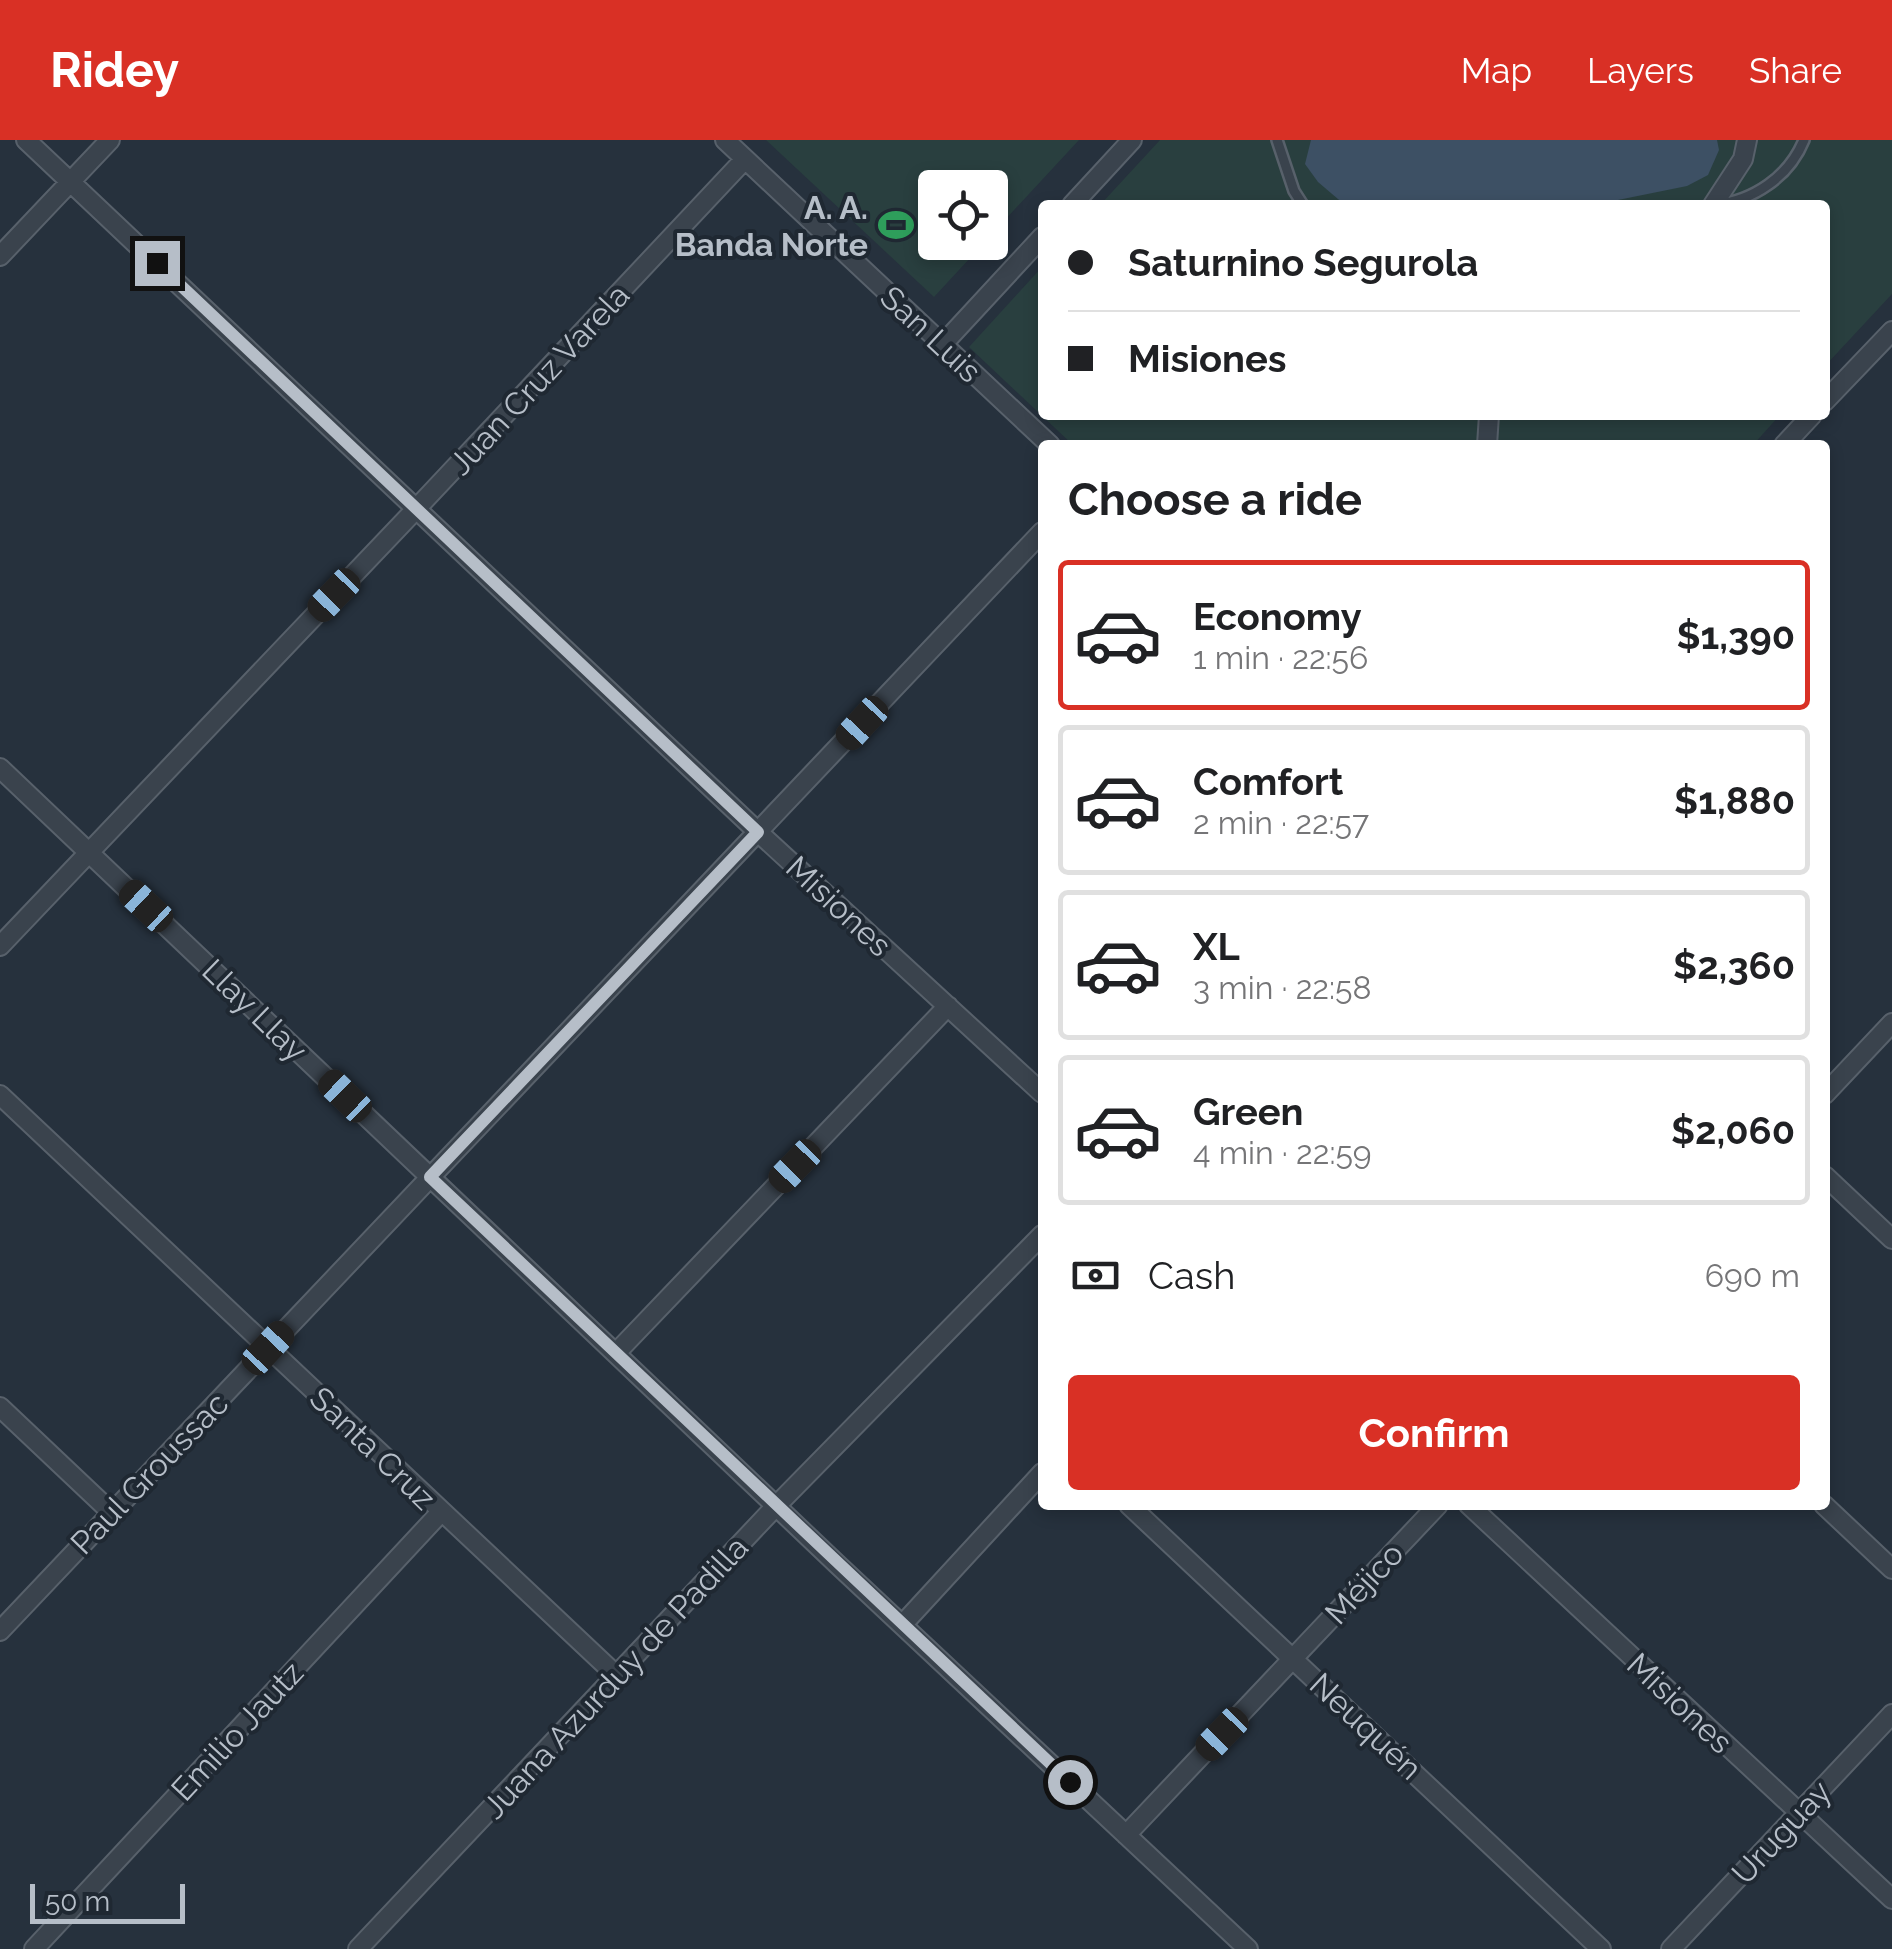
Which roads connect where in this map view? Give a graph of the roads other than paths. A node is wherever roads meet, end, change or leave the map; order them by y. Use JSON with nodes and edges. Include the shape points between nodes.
{"nodes":[{"id":1,"x":26,"y":140,"type":"edge"},
{"id":2,"x":110,"y":140,"type":"edge"},
{"id":3,"x":725,"y":140,"type":"edge"},
{"id":4,"x":1132,"y":140,"type":"edge"},
{"id":5,"x":1276,"y":140,"type":"edge"},
{"id":6,"x":1747,"y":140,"type":"edge"},
{"id":7,"x":1804,"y":140,"type":"edge"},
{"id":8,"x":745,"y":159,"type":"junction"},
{"id":9,"x":70,"y":182,"type":"junction"},
{"id":10,"x":1077,"y":200,"type":"edge"},
{"id":11,"x":1300,"y":200,"type":"edge"},
{"id":12,"x":1716,"y":200,"type":"edge"},
{"id":13,"x":1741,"y":200,"type":"edge"},
{"id":14,"x":1038,"y":241,"type":"edge"},
{"id":15,"x":0,"y":256,"type":"edge"},
{"id":16,"x":1892,"y":331,"type":"edge"},
{"id":17,"x":943,"y":344,"type":"junction"},
{"id":18,"x":1830,"y":397,"type":"edge"},
{"id":19,"x":1807,"y":420,"type":"edge"},
{"id":20,"x":1045,"y":440,"type":"edge"},
{"id":21,"x":1789,"y":440,"type":"edge"},
{"id":22,"x":416,"y":509,"type":"junction"},
{"id":23,"x":1038,"y":536,"type":"edge"},
{"id":24,"x":0,"y":768,"type":"edge"},
{"id":25,"x":758,"y":832,"type":"junction"},
{"id":26,"x":89,"y":852,"type":"junction"},
{"id":27,"x":0,"y":946,"type":"edge"},
{"id":28,"x":948,"y":1006,"type":"junction"},
{"id":29,"x":1892,"y":1023,"type":"edge"},
{"id":30,"x":1038,"y":1089,"type":"edge"},
{"id":31,"x":1830,"y":1089,"type":"edge"},
{"id":32,"x":0,"y":1095,"type":"edge"},
{"id":33,"x":430,"y":1177,"type":"junction"},
{"id":34,"x":1830,"y":1181,"type":"edge"},
{"id":35,"x":1892,"y":1239,"type":"edge"},
{"id":36,"x":1038,"y":1240,"type":"edge"},
{"id":37,"x":268,"y":1348,"type":"junction"},
{"id":38,"x":616,"y":1353,"type":"junction"},
{"id":39,"x":0,"y":1408,"type":"edge"},
{"id":40,"x":1038,"y":1477,"type":"edge"},
{"id":41,"x":776,"y":1506,"type":"junction"},
{"id":42,"x":1134,"y":1510,"type":"edge"},
{"id":43,"x":1433,"y":1510,"type":"edge"},
{"id":44,"x":1474,"y":1510,"type":"edge"},
{"id":45,"x":1829,"y":1510,"type":"edge"},
{"id":46,"x":111,"y":1512,"type":"junction"},
{"id":47,"x":440,"y":1512,"type":"junction"},
{"id":48,"x":1892,"y":1569,"type":"edge"},
{"id":49,"x":903,"y":1624,"type":"junction"},
{"id":50,"x":0,"y":1630,"type":"edge"},
{"id":51,"x":1293,"y":1658,"type":"junction"},
{"id":52,"x":616,"y":1675,"type":"junction"},
{"id":53,"x":1892,"y":1714,"type":"edge"},
{"id":54,"x":1798,"y":1814,"type":"junction"},
{"id":55,"x":1126,"y":1835,"type":"junction"},
{"id":56,"x":1892,"y":1900,"type":"edge"},
{"id":57,"x":34,"y":1949,"type":"edge"},
{"id":58,"x":358,"y":1949,"type":"edge"},
{"id":59,"x":1248,"y":1949,"type":"edge"},
{"id":60,"x":1601,"y":1949,"type":"edge"},
{"id":61,"x":1671,"y":1949,"type":"edge"}],
"edges":[{"from":1,"to":9,"type":"street","name":"Misiones"},
{"from":2,"to":9,"type":"street"},
{"from":3,"to":8,"type":"street","name":"San Luis"},
{"from":4,"to":10,"type":"street"},
{"from":5,"to":11,"type":"lane"},
{"from":6,"to":12,"type":"street"},
{"from":7,"to":13,"type":"lane","via":[[1766,188]]},
{"from":8,"to":17,"type":"street","name":"San Luis"},
{"from":8,"to":22,"type":"street","name":"Juan Cruz Varela"},
{"from":9,"to":15,"type":"street"},
{"from":9,"to":22,"type":"street","name":"Misiones"},
{"from":14,"to":17,"type":"street"},
{"from":16,"to":18,"type":"street"},
{"from":17,"to":20,"type":"street","name":"San Luis"},
{"from":19,"to":21,"type":"street"},
{"from":22,"to":25,"type":"street","name":"Misiones"},
{"from":22,"to":26,"type":"street","name":"Juan Cruz Varela"},
{"from":23,"to":25,"type":"street","name":"Paul Groussac"},
{"from":24,"to":26,"type":"street","name":"Llay Llay"},
{"from":25,"to":28,"type":"street","name":"Misiones"},
{"from":25,"to":33,"type":"street","name":"Paul Groussac"},
{"from":26,"to":27,"type":"street","name":"Juan Cruz Varela"},
{"from":26,"to":33,"type":"street","name":"Llay Llay"},
{"from":28,"to":30,"type":"street","name":"Misiones"},
{"from":28,"to":38,"type":"street"},
{"from":29,"to":31,"type":"street"},
{"from":32,"to":37,"type":"street","name":"Santa Cruz"},
{"from":33,"to":37,"type":"street","name":"Paul Groussac"},
{"from":33,"to":38,"type":"street","name":"Llay Llay"},
{"from":34,"to":35,"type":"street"},
{"from":36,"to":41,"type":"street","name":"Juana Azurduy de Padilla"},
{"from":37,"to":46,"type":"street","name":"Paul Groussac"},
{"from":37,"to":47,"type":"street","name":"Santa Cruz"},
{"from":38,"to":41,"type":"street","name":"Llay Llay"},
{"from":39,"to":46,"type":"street"},
{"from":40,"to":49,"type":"street"},
{"from":41,"to":49,"type":"street","name":"Llay Llay"},
{"from":41,"to":52,"type":"street","name":"Juana Azurduy de Padilla"},
{"from":42,"to":51,"type":"street","name":"Neuquén"},
{"from":43,"to":51,"type":"street","name":"Méjico"},
{"from":44,"to":54,"type":"street","name":"Misiones"},
{"from":45,"to":48,"type":"street"},
{"from":46,"to":50,"type":"street","name":"Paul Groussac"},
{"from":47,"to":52,"type":"street","name":"Santa Cruz"},
{"from":47,"to":57,"type":"street","name":"Emilio Jautz"},
{"from":49,"to":55,"type":"street","name":"Llay Llay"},
{"from":51,"to":55,"type":"street","name":"Méjico"},
{"from":51,"to":60,"type":"street","name":"Neuquén"},
{"from":52,"to":58,"type":"street","name":"Juana Azurduy de Padilla"},
{"from":53,"to":54,"type":"street","name":"Uruguay"},
{"from":54,"to":56,"type":"street","name":"Misiones"},
{"from":54,"to":61,"type":"street","name":"Uruguay"},
{"from":55,"to":59,"type":"street","name":"Llay Llay"}]}
